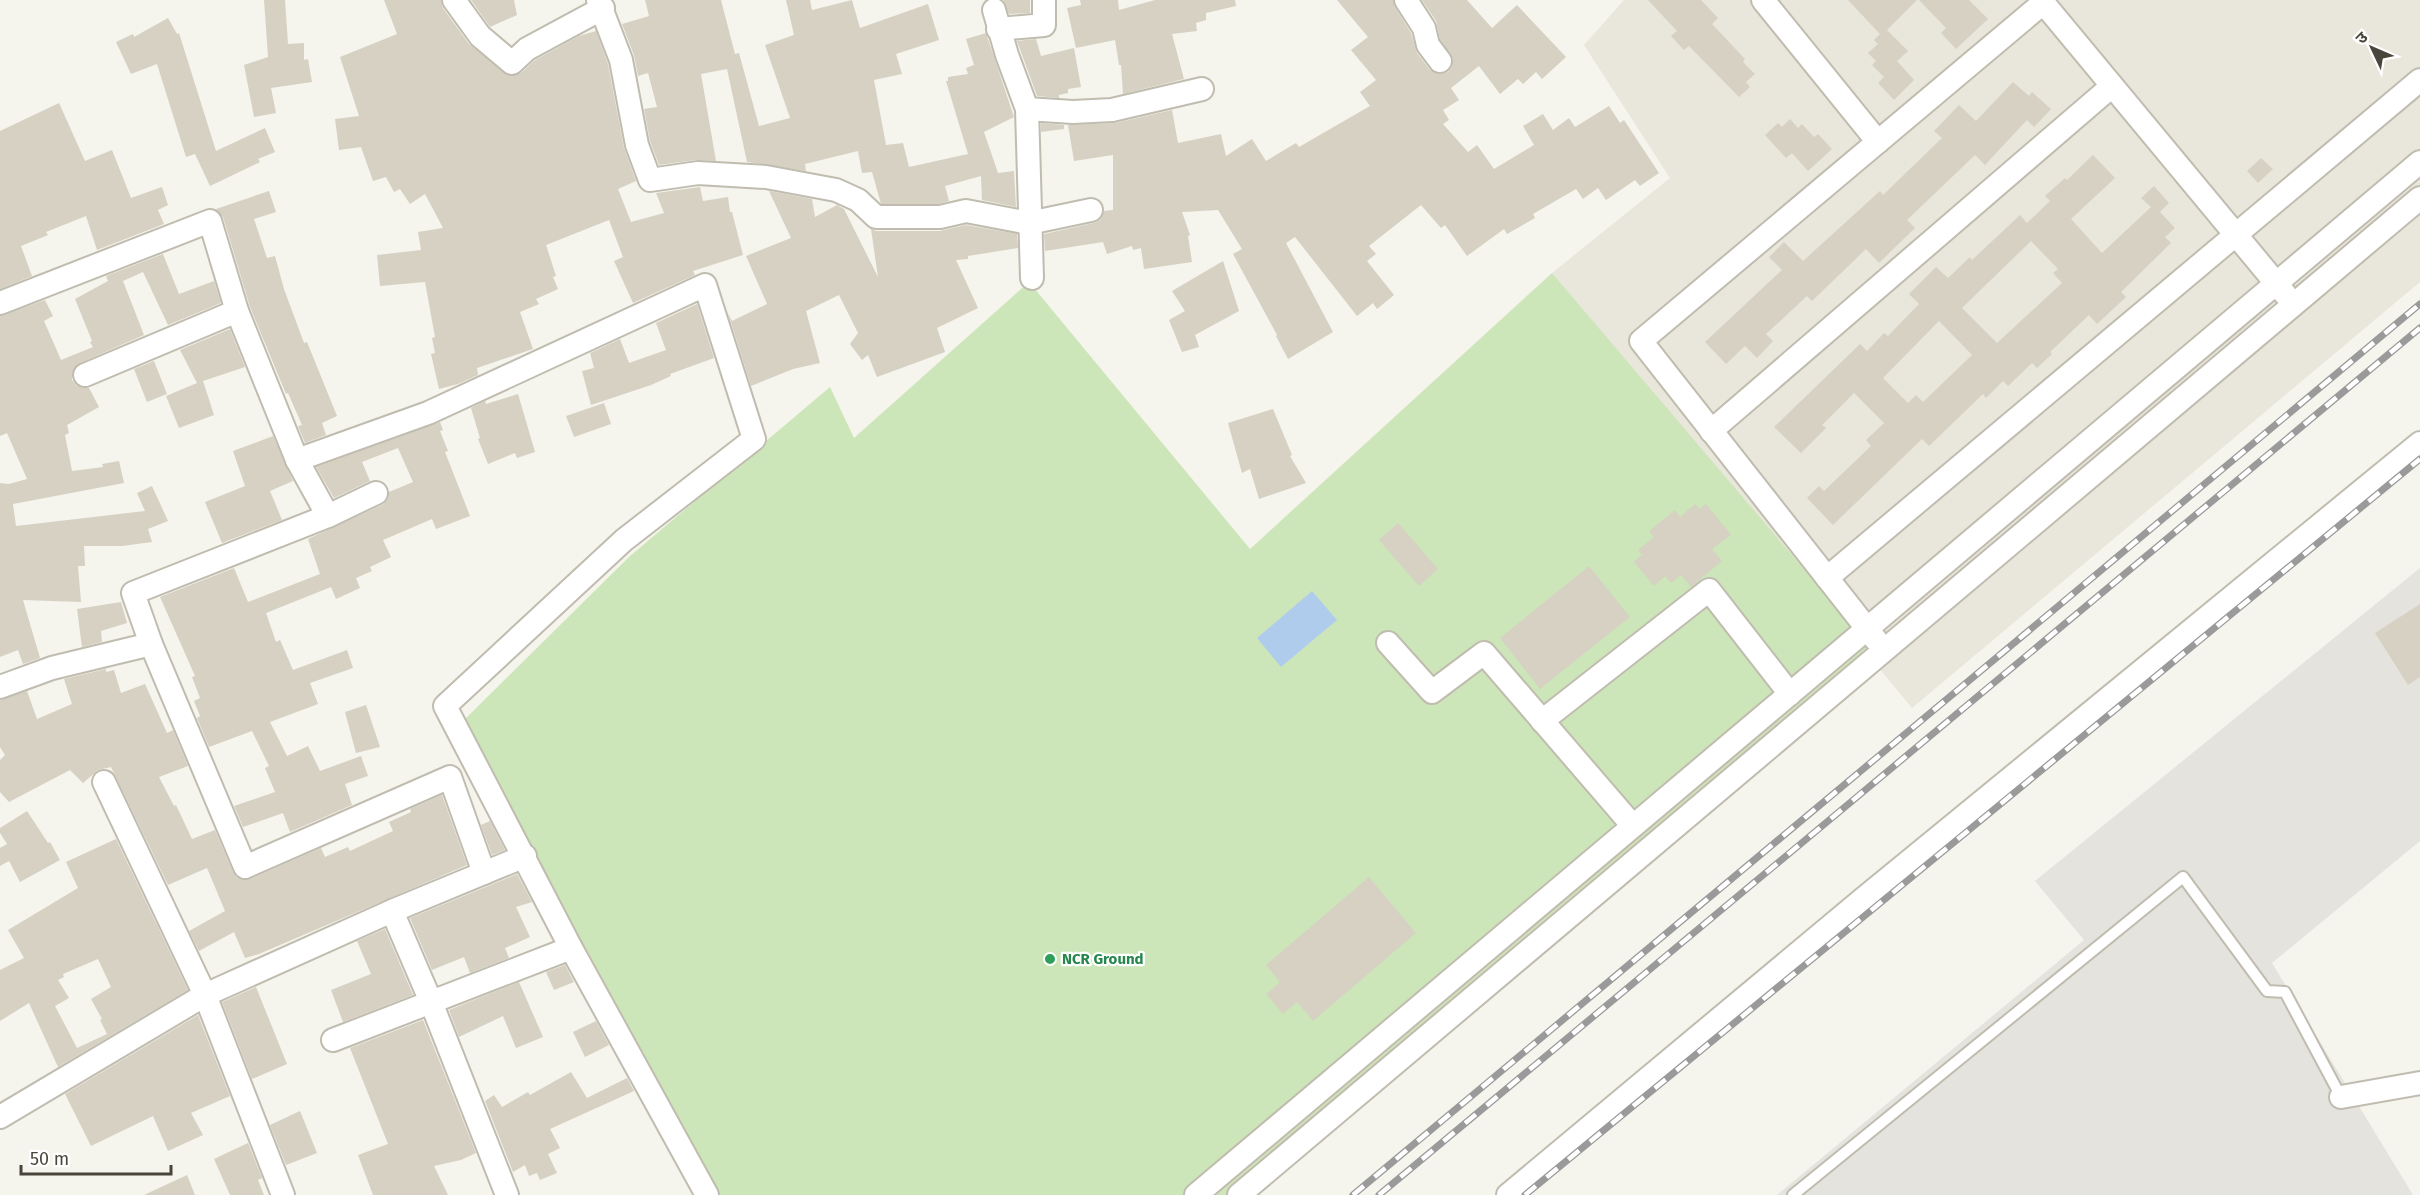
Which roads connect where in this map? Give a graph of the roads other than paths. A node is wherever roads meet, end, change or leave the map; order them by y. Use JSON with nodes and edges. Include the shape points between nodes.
{"nodes":[{"id":1,"x":454,"y":0,"type":"edge"},
{"id":2,"x":1044,"y":0,"type":"edge"},
{"id":3,"x":1406,"y":0,"type":"edge"},
{"id":4,"x":1762,"y":0,"type":"edge"},
{"id":5,"x":2042,"y":2,"type":"edge"},
{"id":6,"x":600,"y":4,"type":"edge"},
{"id":7,"x":1440,"y":61,"type":"dead end"},
{"id":8,"x":2420,"y":80,"type":"edge"},
{"id":9,"x":2112,"y":86,"type":"junction"},
{"id":10,"x":1202,"y":89,"type":"dead end"},
{"id":11,"x":1027,"y":109,"type":"junction"},
{"id":12,"x":1878,"y":142,"type":"junction"},
{"id":13,"x":2420,"y":162,"type":"edge"},
{"id":14,"x":2420,"y":198,"type":"edge"},
{"id":15,"x":1091,"y":210,"type":"dead end"},
{"id":16,"x":1029,"y":223,"type":"junction"},
{"id":17,"x":2236,"y":235,"type":"junction"},
{"id":18,"x":1032,"y":278,"type":"dead end"},
{"id":19,"x":2276,"y":283,"type":"junction"},
{"id":20,"x":0,"y":303,"type":"edge"},
{"id":21,"x":2294,"y":304,"type":"junction"},
{"id":22,"x":237,"y":311,"type":"junction"},
{"id":23,"x":85,"y":375,"type":"dead end"},
{"id":24,"x":1711,"y":431,"type":"junction"},
{"id":25,"x":2420,"y":443,"type":"edge"},
{"id":26,"x":297,"y":460,"type":"junction"},
{"id":27,"x":376,"y":493,"type":"dead end"},
{"id":28,"x":328,"y":516,"type":"junction"},
{"id":29,"x":1827,"y":578,"type":"junction"},
{"id":30,"x":1867,"y":629,"type":"junction"},
{"id":31,"x":1388,"y":643,"type":"dead end"},
{"id":32,"x":151,"y":644,"type":"junction"},
{"id":33,"x":1884,"y":650,"type":"junction"},
{"id":34,"x":0,"y":687,"type":"edge"},
{"id":35,"x":1790,"y":694,"type":"junction"},
{"id":36,"x":1542,"y":721,"type":"junction"},
{"id":37,"x":104,"y":782,"type":"dead end"},
{"id":38,"x":1633,"y":826,"type":"junction"},
{"id":39,"x":525,"y":856,"type":"junction"},
{"id":40,"x":484,"y":873,"type":"junction"},
{"id":41,"x":392,"y":911,"type":"junction"},
{"id":42,"x":571,"y":948,"type":"junction"},
{"id":43,"x":206,"y":995,"type":"junction"},
{"id":44,"x":431,"y":1002,"type":"junction"},
{"id":45,"x":333,"y":1040,"type":"dead end"},
{"id":46,"x":2420,"y":1083,"type":"edge"},
{"id":47,"x":2341,"y":1097,"type":"joint"},
{"id":48,"x":0,"y":1117,"type":"edge"},
{"id":49,"x":283,"y":1195,"type":"edge"},
{"id":50,"x":507,"y":1195,"type":"edge"},
{"id":51,"x":707,"y":1195,"type":"edge"},
{"id":52,"x":1196,"y":1195,"type":"edge"},
{"id":53,"x":1239,"y":1195,"type":"edge"},
{"id":54,"x":1508,"y":1195,"type":"edge"},
{"id":55,"x":1793,"y":1195,"type":"edge"}],
"edges":[{"from":1,"to":6,"type":"street","via":[[480,36],[512,63],[526,49]]},
{"from":2,"to":11,"type":"street","via":[[1044,25],[996,20]]},
{"from":3,"to":7,"type":"street"},
{"from":4,"to":12,"type":"street"},
{"from":5,"to":9,"type":"street"},
{"from":5,"to":12,"type":"street"},
{"from":6,"to":16,"type":"street","via":[[621,60],[637,145],[650,180],[698,173],[766,177],[836,190],[858,200],[876,218],[940,217],[966,211]]},
{"from":8,"to":17,"type":"street"},
{"from":9,"to":17,"type":"street"},
{"from":9,"to":24,"type":"street"},
{"from":10,"to":11,"type":"street","via":[[1112,111]]},
{"from":11,"to":16,"type":"street"},
{"from":12,"to":24,"type":"street","via":[[1641,341]]},
{"from":13,"to":19,"type":"street"},
{"from":14,"to":21,"type":"street"},
{"from":15,"to":16,"type":"street"},
{"from":16,"to":18,"type":"street"},
{"from":17,"to":19,"type":"street"},
{"from":17,"to":29,"type":"street"},
{"from":19,"to":21,"type":"street"},
{"from":19,"to":30,"type":"street"},
{"from":20,"to":22,"type":"street","via":[[210,221]]},
{"from":21,"to":33,"type":"street"},
{"from":22,"to":23,"type":"street"},
{"from":22,"to":26,"type":"street"},
{"from":24,"to":29,"type":"street"},
{"from":25,"to":54,"type":"street"},
{"from":26,"to":28,"type":"street"},
{"from":26,"to":39,"type":"street","via":[[428,413],[705,285],[754,439],[624,540],[445,706]]},
{"from":27,"to":28,"type":"street"},
{"from":28,"to":32,"type":"street","via":[[133,593]]},
{"from":29,"to":30,"type":"street"},
{"from":30,"to":33,"type":"street"},
{"from":30,"to":35,"type":"street"},
{"from":31,"to":36,"type":"street","via":[[1432,692],[1484,653]]},
{"from":32,"to":34,"type":"street","via":[[52,668]]},
{"from":32,"to":40,"type":"street","via":[[245,867],[450,777]]},
{"from":33,"to":53,"type":"street"},
{"from":35,"to":36,"type":"street","via":[[1709,590]]},
{"from":35,"to":38,"type":"street"},
{"from":36,"to":38,"type":"street"},
{"from":37,"to":43,"type":"street"},
{"from":38,"to":52,"type":"street"},
{"from":39,"to":40,"type":"street"},
{"from":39,"to":42,"type":"street"},
{"from":40,"to":41,"type":"street"},
{"from":41,"to":43,"type":"street"},
{"from":41,"to":44,"type":"street"},
{"from":42,"to":44,"type":"street"},
{"from":42,"to":51,"type":"street"},
{"from":43,"to":48,"type":"street"},
{"from":43,"to":49,"type":"street"},
{"from":44,"to":45,"type":"street"},
{"from":44,"to":50,"type":"street"},
{"from":46,"to":47,"type":"street"},
{"from":47,"to":55,"type":"lane","via":[[2285,992],[2267,991],[2183,877]]}]}
